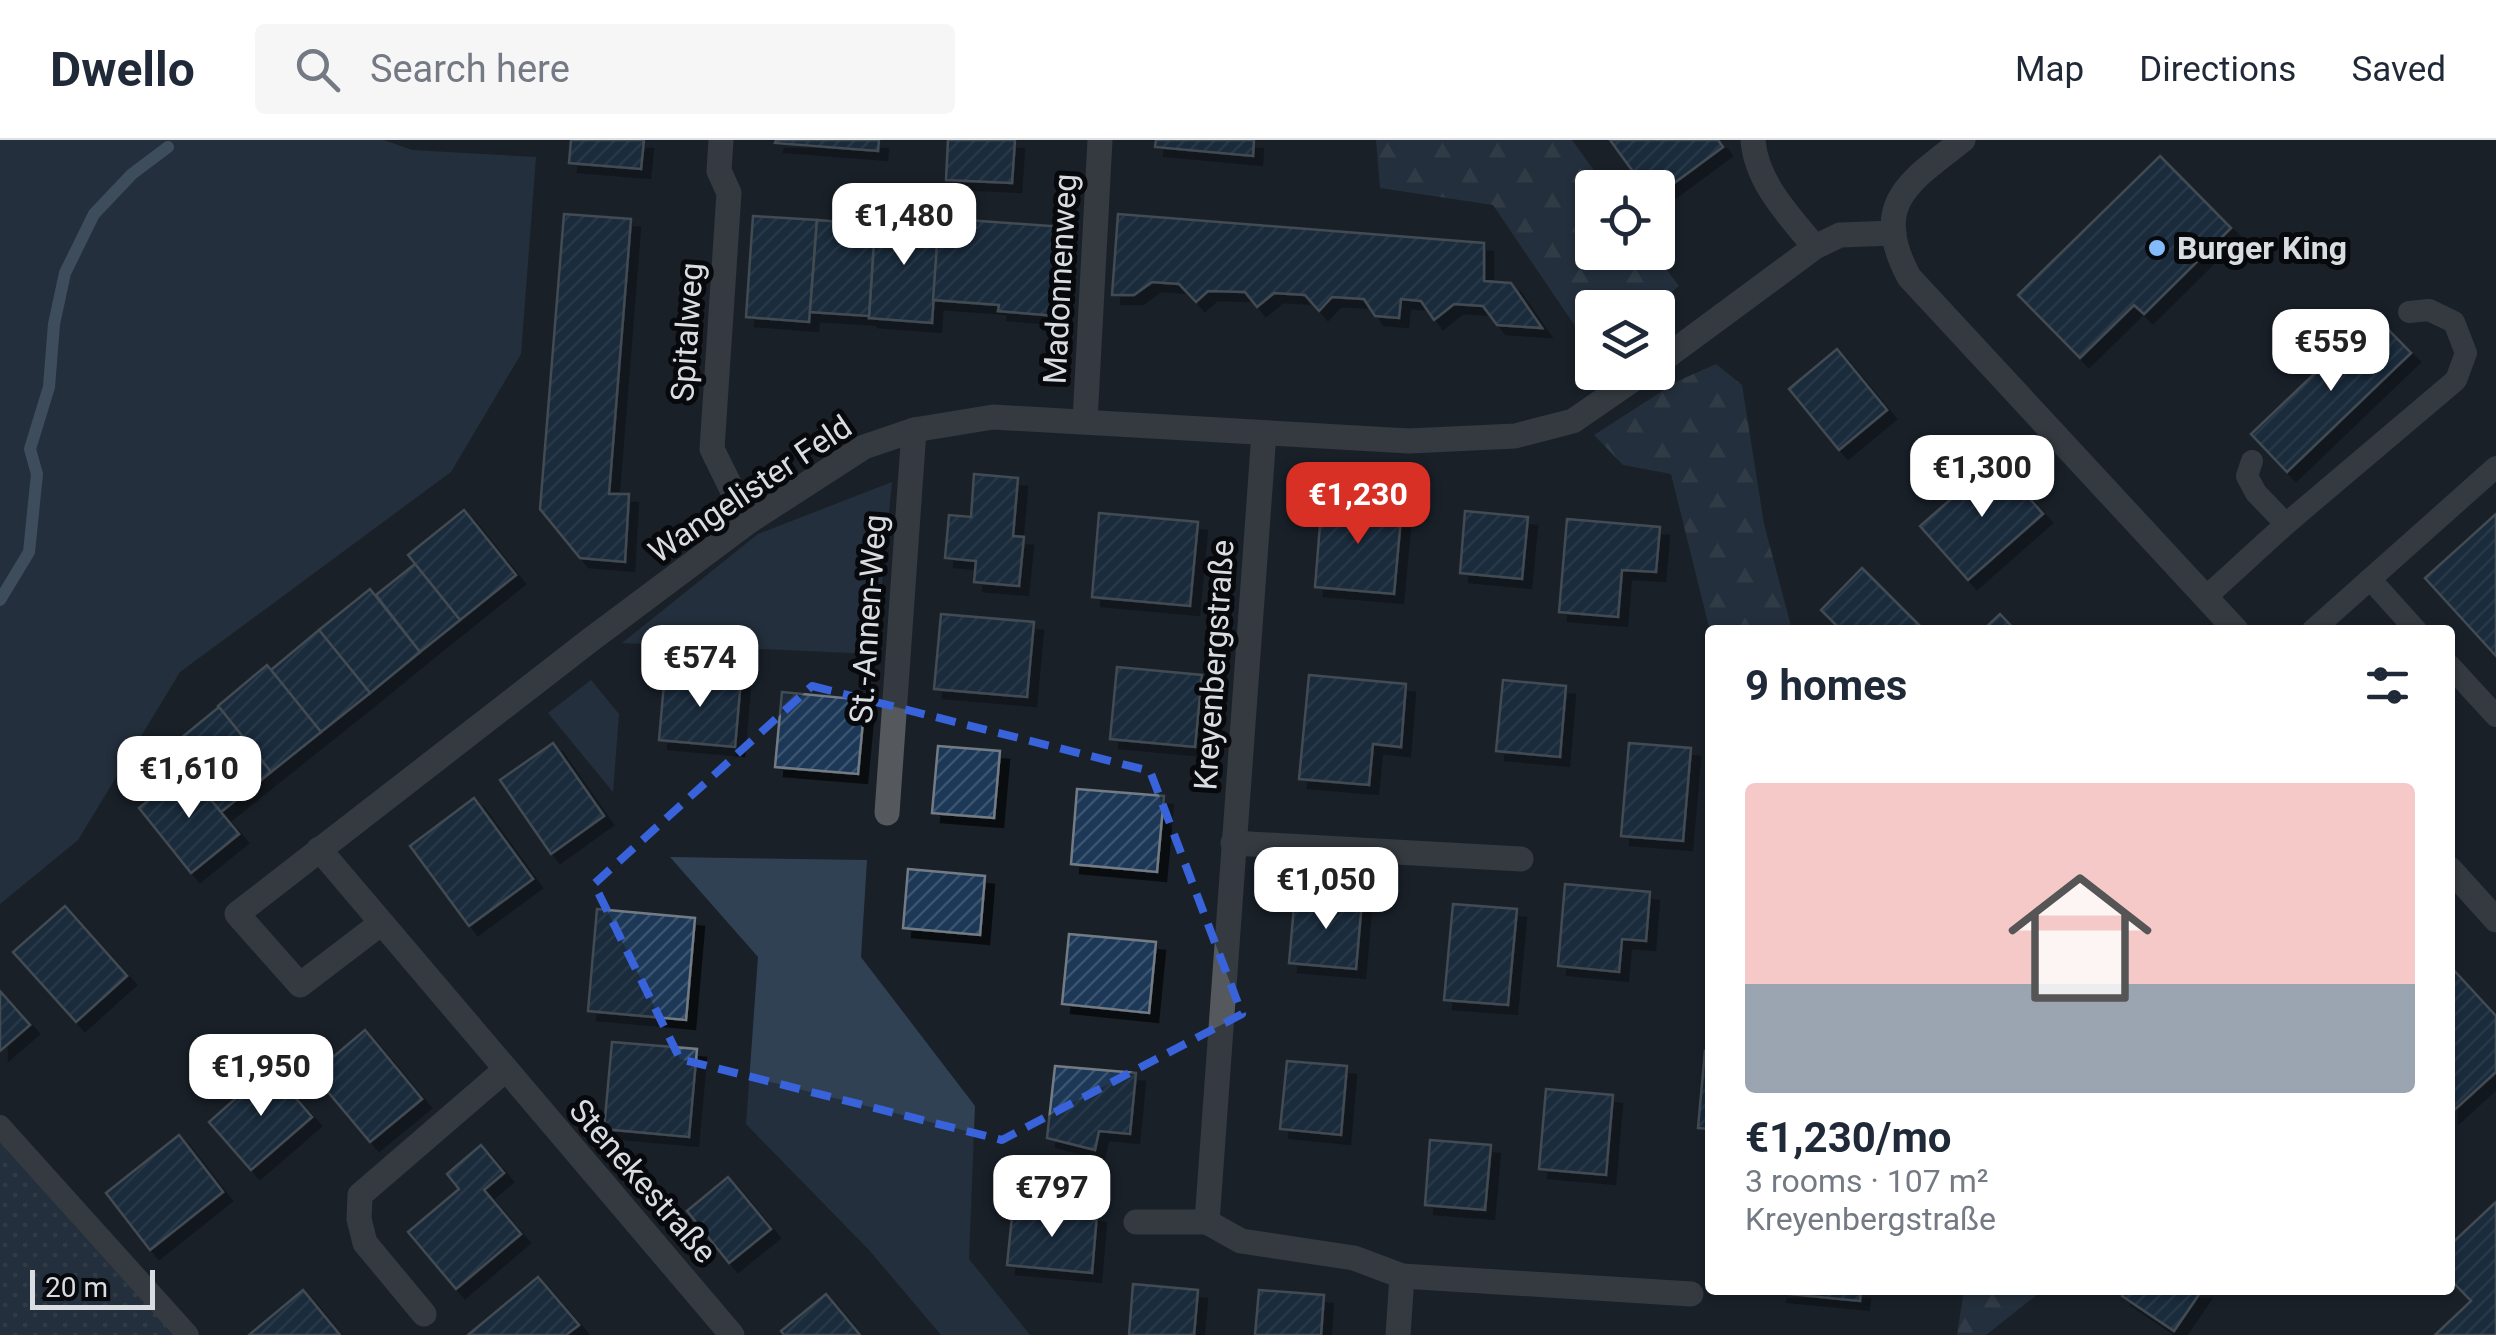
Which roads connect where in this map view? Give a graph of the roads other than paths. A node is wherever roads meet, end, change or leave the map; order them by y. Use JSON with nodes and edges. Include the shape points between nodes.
{"nodes":[{"id":1,"x":721,"y":140,"type":"edge"},
{"id":2,"x":1100,"y":140,"type":"edge"},
{"id":3,"x":1753,"y":140,"type":"edge"},
{"id":4,"x":1963,"y":140,"type":"edge"},
{"id":5,"x":1894,"y":233,"type":"junction"},
{"id":6,"x":1815,"y":247,"type":"junction"},
{"id":7,"x":2409,"y":312,"type":"dead end"},
{"id":8,"x":1675,"y":351,"type":"edge"},
{"id":9,"x":1618,"y":390,"type":"edge"},
{"id":10,"x":1085,"y":421,"type":"junction"},
{"id":11,"x":914,"y":430,"type":"junction"},
{"id":12,"x":1264,"y":433,"type":"junction"},
{"id":13,"x":2252,"y":461,"type":"dead end"},
{"id":14,"x":2496,"y":468,"type":"edge"},
{"id":15,"x":748,"y":522,"type":"junction"},
{"id":16,"x":2286,"y":524,"type":"junction"},
{"id":17,"x":2370,"y":579,"type":"junction"},
{"id":18,"x":2206,"y":597,"type":"junction"},
{"id":19,"x":2231,"y":625,"type":"edge"},
{"id":20,"x":2319,"y":625,"type":"edge"},
{"id":21,"x":2411,"y":625,"type":"edge"},
{"id":22,"x":2455,"y":671,"type":"edge"},
{"id":23,"x":2496,"y":716,"type":"edge"},
{"id":24,"x":887,"y":812,"type":"dead end"},
{"id":25,"x":1233,"y":843,"type":"junction"},
{"id":26,"x":319,"y":849,"type":"junction"},
{"id":27,"x":1521,"y":858,"type":"dead end"},
{"id":28,"x":2455,"y":875,"type":"edge"},
{"id":29,"x":2496,"y":920,"type":"edge"},
{"id":30,"x":380,"y":924,"type":"junction"},
{"id":31,"x":505,"y":1070,"type":"junction"},
{"id":32,"x":0,"y":1126,"type":"edge"},
{"id":33,"x":1136,"y":1222,"type":"dead end"},
{"id":34,"x":1207,"y":1222,"type":"junction"},
{"id":35,"x":1402,"y":1276,"type":"junction"},
{"id":36,"x":1691,"y":1294,"type":"dead end"},
{"id":37,"x":424,"y":1314,"type":"dead end"},
{"id":38,"x":188,"y":1335,"type":"edge"},
{"id":39,"x":732,"y":1335,"type":"edge"},
{"id":40,"x":1398,"y":1335,"type":"edge"}],
"edges":[{"from":1,"to":15,"type":"street","name":"Spitalweg","via":[[719,171],[729,193],[712,449]]},
{"from":2,"to":10,"type":"street","name":"Madonnenweg"},
{"from":3,"to":6,"type":"street","via":[[1754,156],[1780,205]]},
{"from":4,"to":5,"type":"street","via":[[1907,184],[1894,209]]},
{"from":5,"to":6,"type":"street","via":[[1840,235]]},
{"from":5,"to":18,"type":"street","via":[[1908,277]]},
{"from":6,"to":8,"type":"street"},
{"from":7,"to":16,"type":"lane","via":[[2430,310],[2454,322],[2466,353],[2456,380]]},
{"from":9,"to":12,"type":"street","name":"Wangelister Feld","via":[[1574,421],[1515,436],[1408,441]]},
{"from":10,"to":11,"type":"street","name":"Wangelister Feld","via":[[994,417]]},
{"from":10,"to":12,"type":"street","name":"Wangelister Feld"},
{"from":11,"to":15,"type":"street","name":"Wangelister Feld","via":[[864,447]]},
{"from":11,"to":24,"type":"street","name":"St.-Annen-Weg"},
{"from":12,"to":25,"type":"street","name":"Kreyenbergstraße"},
{"from":13,"to":16,"type":"lane","via":[[2247,476],[2256,493]]},
{"from":14,"to":17,"type":"lane"},
{"from":15,"to":26,"type":"street","name":"Wangelister Feld"},
{"from":16,"to":18,"type":"lane"},
{"from":17,"to":20,"type":"lane"},
{"from":17,"to":21,"type":"lane"},
{"from":18,"to":19,"type":"street"},
{"from":22,"to":23,"type":"lane"},
{"from":25,"to":27,"type":"street"},
{"from":25,"to":34,"type":"street","name":"Kreyenbergstraße"},
{"from":26,"to":30,"type":"street","name":"Stenekestraße"},
{"from":26,"to":30,"type":"street","name":"Wangelister Feld","via":[[237,914],[300,985]]},
{"from":28,"to":29,"type":"street"},
{"from":30,"to":31,"type":"street","name":"Stenekestraße"},
{"from":31,"to":37,"type":"street","via":[[360,1195],[364,1243]]},
{"from":31,"to":39,"type":"street","name":"Stenekestraße"},
{"from":32,"to":38,"type":"lane"},
{"from":33,"to":34,"type":"street"},
{"from":34,"to":35,"type":"street","via":[[1241,1241],[1354,1258]]},
{"from":35,"to":36,"type":"street"},
{"from":35,"to":40,"type":"street"}]}
